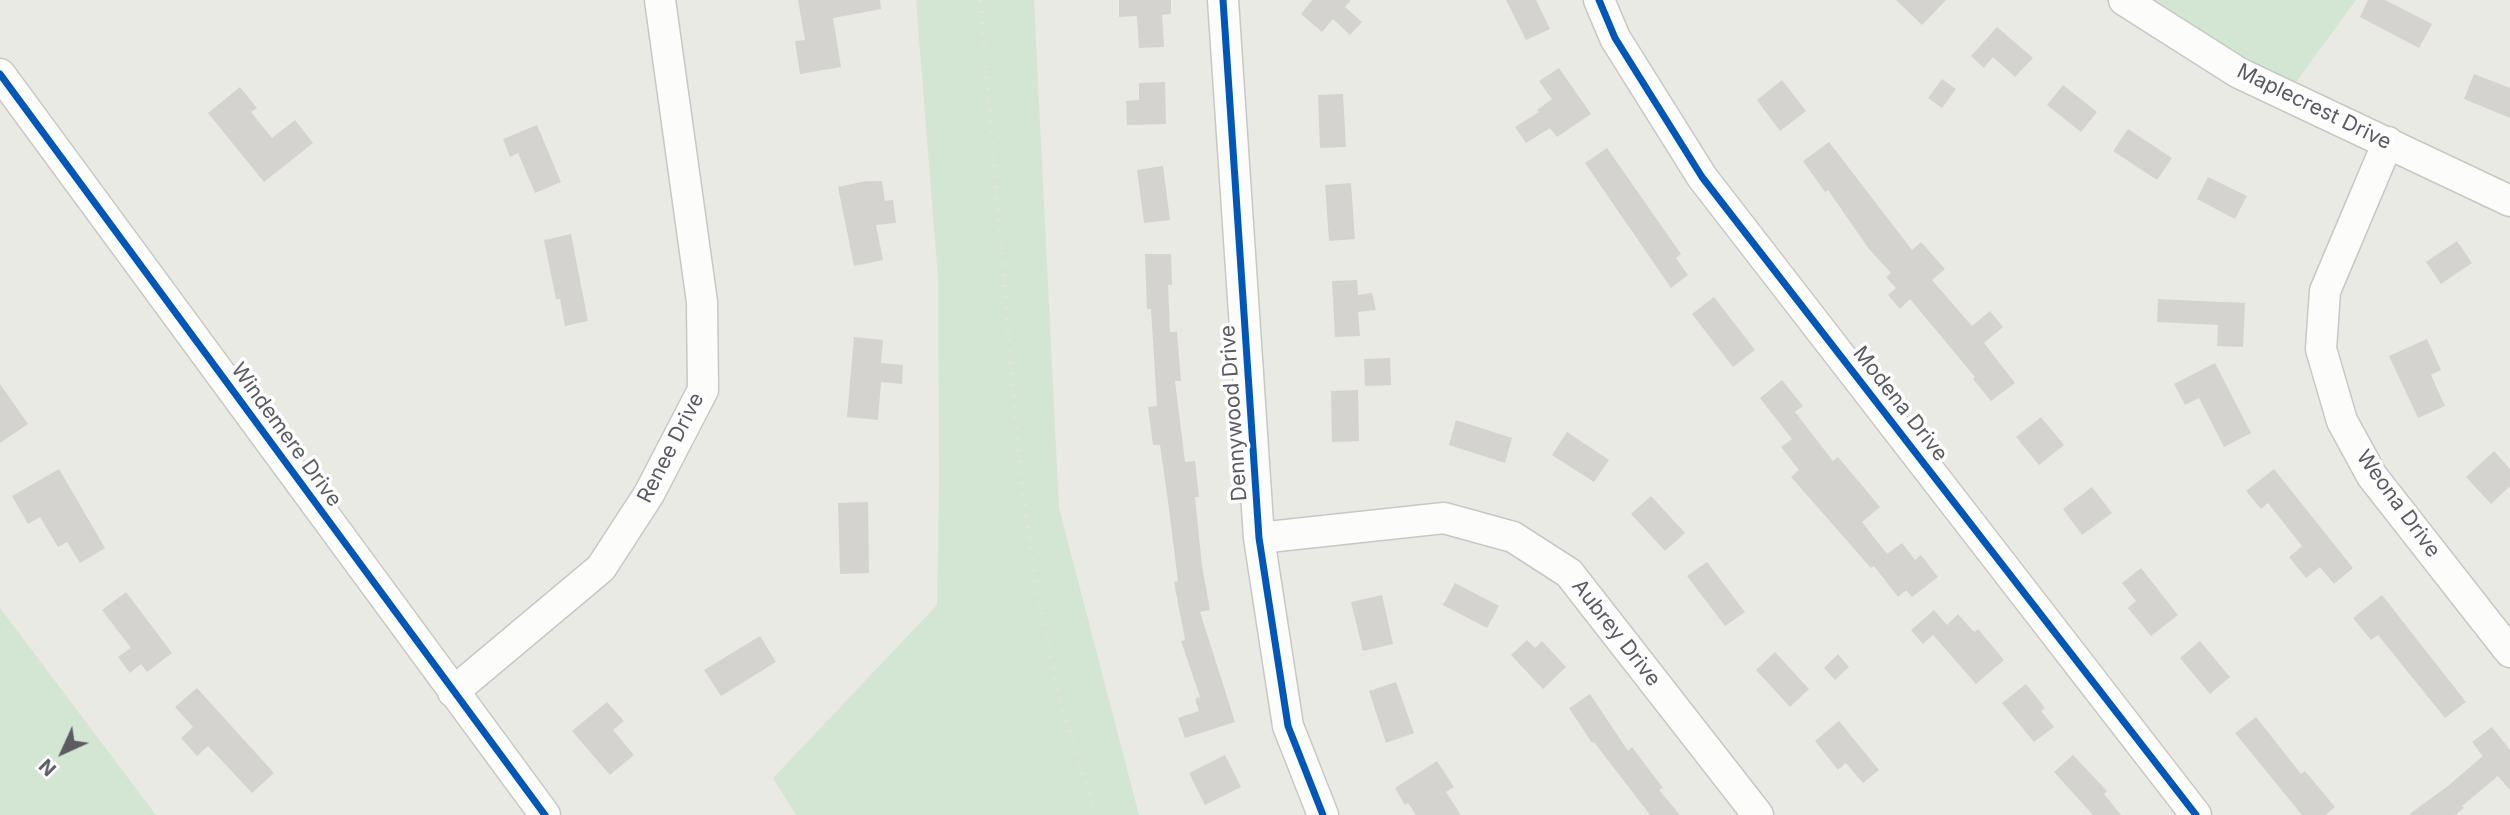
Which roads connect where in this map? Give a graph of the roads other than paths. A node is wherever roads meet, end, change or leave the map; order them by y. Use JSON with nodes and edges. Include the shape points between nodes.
{"nodes":[{"id":1,"x":660,"y":0,"type":"edge"},
{"id":2,"x":1223,"y":0,"type":"edge"},
{"id":3,"x":1599,"y":0,"type":"edge"},
{"id":4,"x":2124,"y":0,"type":"edge"},
{"id":5,"x":0,"y":74,"type":"edge"},
{"id":6,"x":2388,"y":142,"type":"junction"},
{"id":7,"x":2510,"y":201,"type":"edge"},
{"id":8,"x":1259,"y":538,"type":"junction"},
{"id":9,"x":2510,"y":652,"type":"edge"},
{"id":10,"x":453,"y":692,"type":"junction"},
{"id":11,"x":545,"y":815,"type":"edge"},
{"id":12,"x":1323,"y":815,"type":"edge"},
{"id":13,"x":1758,"y":815,"type":"edge"},
{"id":14,"x":2196,"y":815,"type":"edge"}],
"edges":[{"from":1,"to":10,"type":"street","name":"Renee Drive","via":[[702,302],[704,390],[649,494],[601,568]]},
{"from":2,"to":8,"type":"street","name":"Dennywood Drive"},
{"from":3,"to":14,"type":"street","name":"Modena Drive","via":[[1615,38],[1702,177]]},
{"from":4,"to":6,"type":"street","name":"Maplecrest Drive","via":[[2239,73]]},
{"from":5,"to":10,"type":"street","name":"Windemere Drive"},
{"from":6,"to":7,"type":"street","name":"Maplecrest Drive"},
{"from":6,"to":9,"type":"street","name":"Weona Drive","via":[[2325,291],[2321,349],[2342,421],[2372,476]]},
{"from":8,"to":12,"type":"street","name":"Dennywood Drive","via":[[1288,726]]},
{"from":8,"to":13,"type":"street","name":"Aubrey Drive","via":[[1444,518],[1513,537],[1569,573]]},
{"from":10,"to":11,"type":"street","name":"Windemere Drive"}]}
